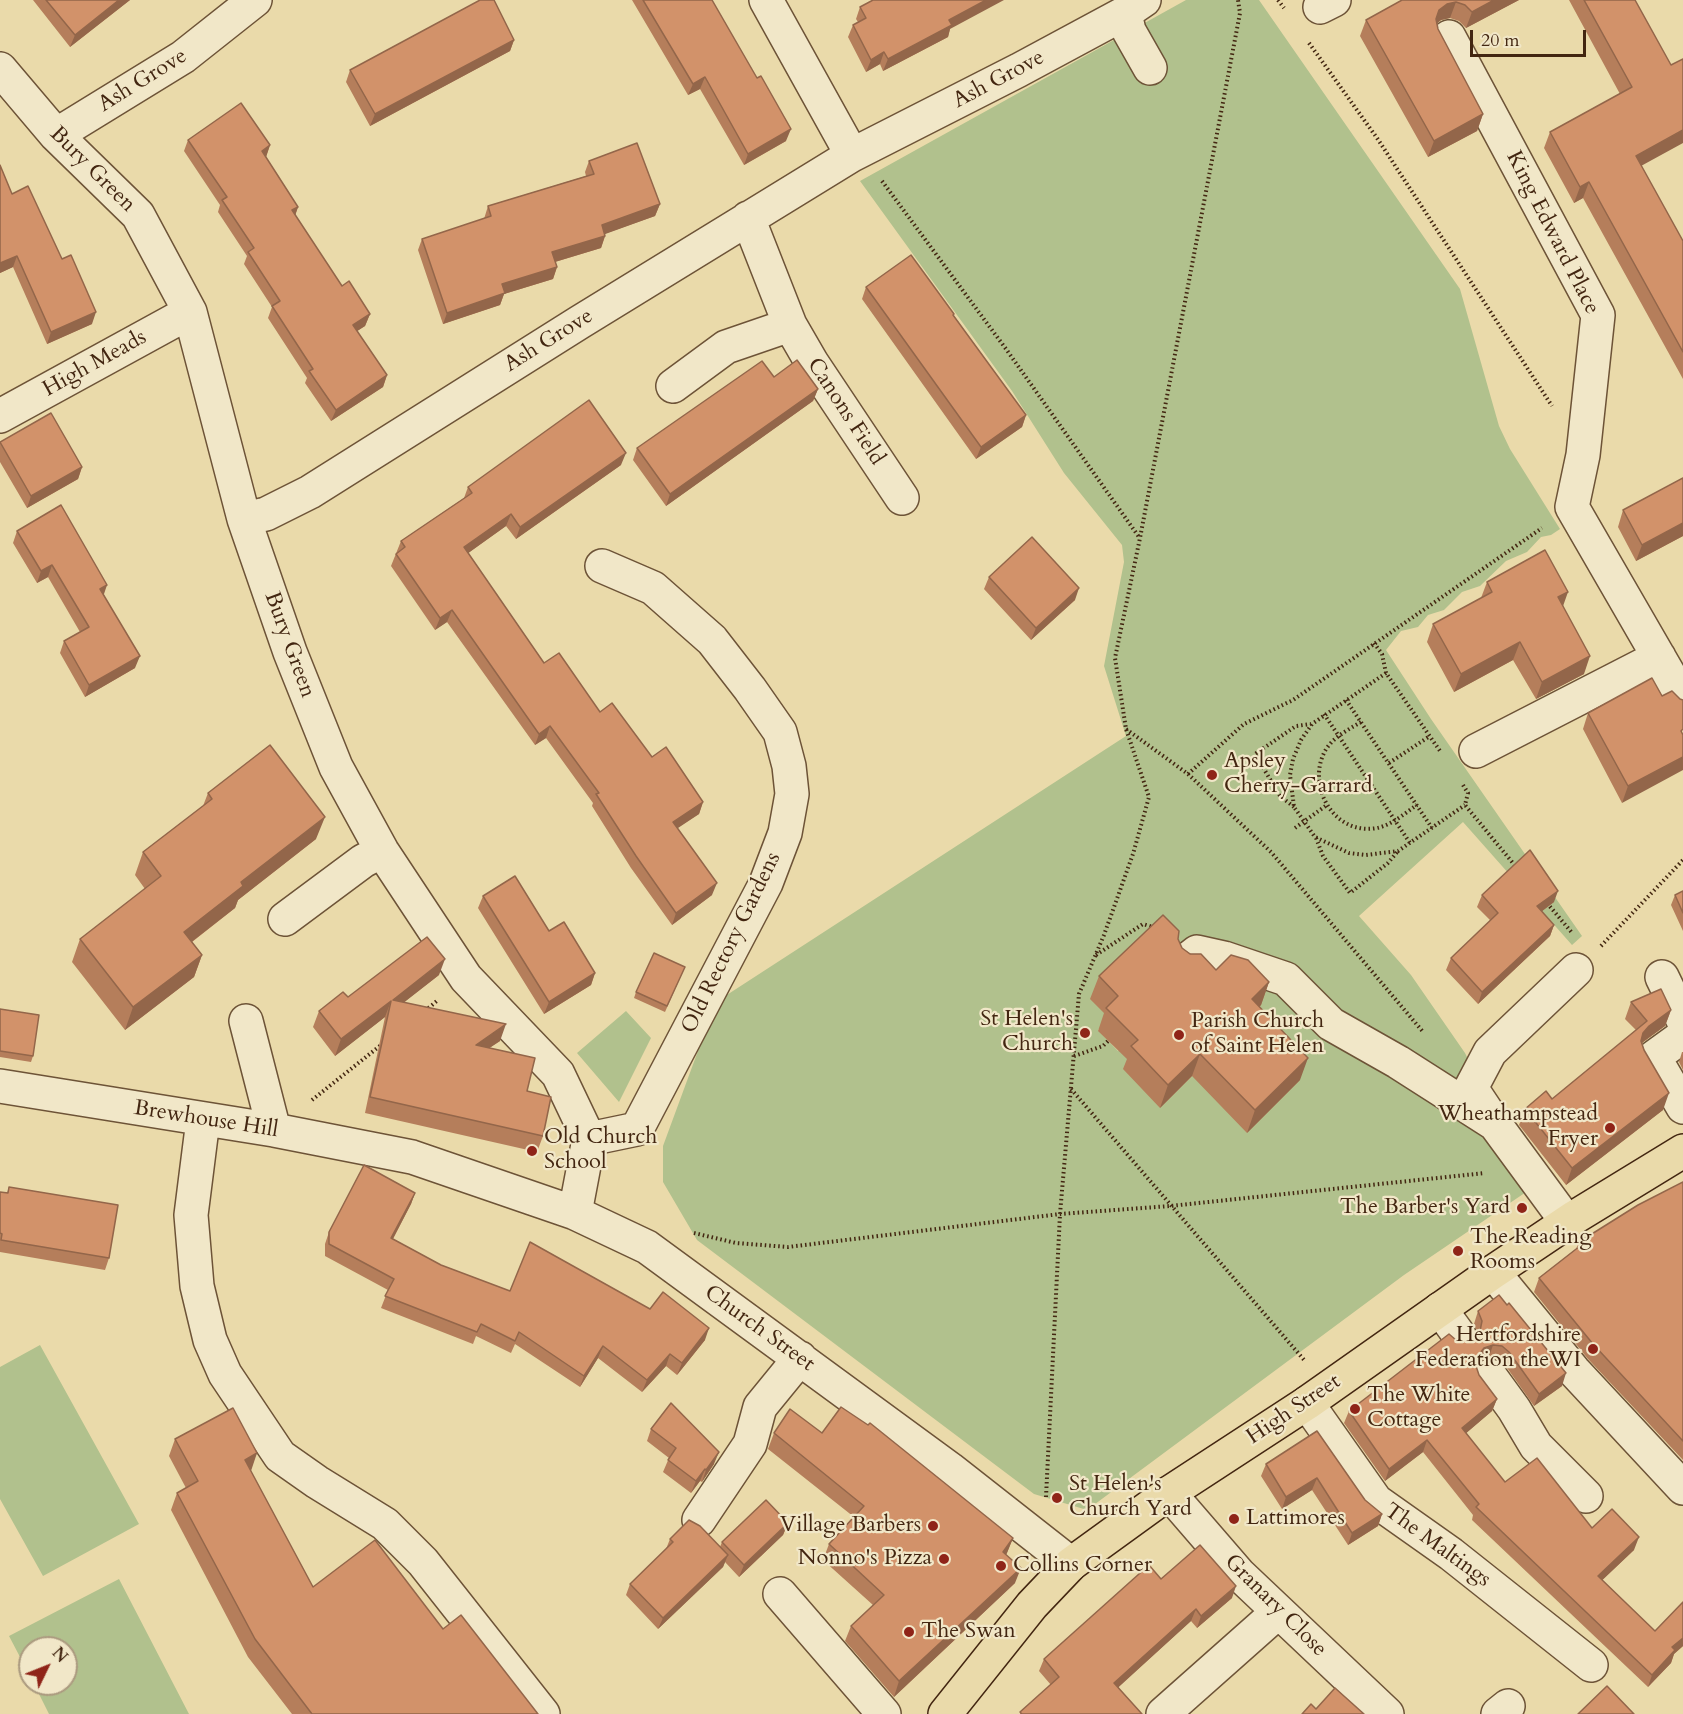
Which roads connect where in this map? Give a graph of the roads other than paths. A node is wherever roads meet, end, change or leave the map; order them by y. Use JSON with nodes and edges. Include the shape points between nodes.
{"nodes":[{"id":1,"x":255,"y":0,"type":"edge"},
{"id":2,"x":766,"y":0,"type":"edge"},
{"id":3,"x":1135,"y":6,"type":"edge"},
{"id":4,"x":1449,"y":37,"type":"dead end"},
{"id":5,"x":1150,"y":68,"type":"dead end"},
{"id":6,"x":0,"y":69,"type":"edge"},
{"id":7,"x":56,"y":135,"type":"junction"},
{"id":8,"x":856,"y":153,"type":"junction"},
{"id":9,"x":748,"y":218,"type":"junction"},
{"id":10,"x":190,"y":312,"type":"junction"},
{"id":11,"x":790,"y":325,"type":"junction"},
{"id":12,"x":673,"y":387,"type":"dead end"},
{"id":13,"x":0,"y":416,"type":"edge"},
{"id":14,"x":902,"y":498,"type":"dead end"},
{"id":15,"x":244,"y":519,"type":"junction"},
{"id":16,"x":602,"y":566,"type":"dead end"},
{"id":17,"x":1659,"y":657,"type":"junction"},
{"id":18,"x":1683,"y":699,"type":"edge"},
{"id":19,"x":1467,"y":764,"type":"road end"},
{"id":20,"x":382,"y":851,"type":"junction"},
{"id":21,"x":285,"y":919,"type":"dead end"},
{"id":22,"x":1583,"y":954,"type":"road end"},
{"id":23,"x":1188,"y":959,"type":"edge"},
{"id":24,"x":1662,"y":977,"type":"dead end"},
{"id":25,"x":1683,"y":1020,"type":"edge"},
{"id":26,"x":246,"y":1021,"type":"dead end"},
{"id":27,"x":1683,"y":1036,"type":"edge"},
{"id":28,"x":0,"y":1086,"type":"edge"},
{"id":29,"x":1683,"y":1107,"type":"edge"},
{"id":30,"x":203,"y":1120,"type":"junction"},
{"id":31,"x":1495,"y":1124,"type":"junction"},
{"id":32,"x":274,"y":1130,"type":"junction"},
{"id":33,"x":589,"y":1139,"type":"junction"},
{"id":34,"x":1683,"y":1151,"type":"edge"},
{"id":35,"x":412,"y":1157,"type":"joint"},
{"id":36,"x":575,"y":1213,"type":"junction"},
{"id":37,"x":1567,"y":1222,"type":"junction"},
{"id":38,"x":1493,"y":1272,"type":"junction"},
{"id":39,"x":1440,"y":1309,"type":"junction"},
{"id":40,"x":1459,"y":1335,"type":"dead end"},
{"id":41,"x":800,"y":1358,"type":"junction"},
{"id":42,"x":1490,"y":1376,"type":"dead end"},
{"id":43,"x":1317,"y":1395,"type":"junction"},
{"id":44,"x":1683,"y":1488,"type":"edge"},
{"id":45,"x":1169,"y":1493,"type":"junction"},
{"id":46,"x":1586,"y":1496,"type":"dead end"},
{"id":47,"x":699,"y":1520,"type":"dead end"},
{"id":48,"x":1071,"y":1564,"type":"junction"},
{"id":49,"x":780,"y":1594,"type":"dead end"},
{"id":50,"x":1278,"y":1612,"type":"junction"},
{"id":51,"x":1592,"y":1665,"type":"dead end"},
{"id":52,"x":543,"y":1714,"type":"edge"},
{"id":53,"x":884,"y":1714,"type":"edge"},
{"id":54,"x":945,"y":1714,"type":"edge"},
{"id":55,"x":1163,"y":1714,"type":"edge"},
{"id":56,"x":1387,"y":1714,"type":"edge"}],
"edges":[{"from":1,"to":7,"type":"street","name":"Ash Grove","via":[[183,57]]},
{"from":2,"to":8,"type":"street"},
{"from":3,"to":5,"type":"street","via":[[1129,31]]},
{"from":3,"to":8,"type":"street","name":"Ash Grove"},
{"from":4,"to":17,"type":"street","name":"King Edward Place","via":[[1598,315],[1583,454],[1572,507]]},
{"from":6,"to":7,"type":"street","name":"Bury Green"},
{"from":7,"to":10,"type":"street","name":"Bury Green","via":[[138,215]]},
{"from":8,"to":9,"type":"street","name":"Ash Grove"},
{"from":9,"to":11,"type":"street","name":"Canons Field"},
{"from":9,"to":15,"type":"street","name":"Ash Grove","via":[[310,492],[266,514]]},
{"from":10,"to":13,"type":"street","name":"High Meads"},
{"from":10,"to":15,"type":"street","name":"Bury Green"},
{"from":11,"to":12,"type":"street","via":[[726,347]]},
{"from":11,"to":14,"type":"street","name":"Canons Field"},
{"from":15,"to":20,"type":"street","name":"Bury Green","via":[[290,652],[336,767]]},
{"from":16,"to":33,"type":"street","name":"Old Rectory Gardens","via":[[653,588],[712,640],[780,732],[792,794],[785,833],[766,883],[637,1129]]},
{"from":17,"to":18,"type":"street"},
{"from":17,"to":19,"type":"street"},
{"from":20,"to":21,"type":"street"},
{"from":20,"to":33,"type":"street","name":"Bury Green","via":[[466,978],[558,1074]]},
{"from":22,"to":31,"type":"street","via":[[1490,1052],[1471,1088]]},
{"from":23,"to":31,"type":"street","via":[[1197,952],[1286,979],[1331,1024]]},
{"from":24,"to":25,"type":"street"},
{"from":26,"to":32,"type":"street"},
{"from":27,"to":29,"type":"street","via":[[1654,1057]]},
{"from":28,"to":30,"type":"street","name":"Brewhouse Hill"},
{"from":30,"to":32,"type":"street","name":"Brewhouse Hill"},
{"from":30,"to":52,"type":"street","via":[[191,1215],[197,1286],[210,1340],[225,1374],[280,1456],[385,1524],[423,1562]]},
{"from":31,"to":37,"type":"street"},
{"from":32,"to":35,"type":"street","name":"Brewhouse Hill"},
{"from":33,"to":36,"type":"street"},
{"from":34,"to":37,"type":"main road","name":"High Street"},
{"from":35,"to":36,"type":"street","name":"Church Street"},
{"from":36,"to":41,"type":"street","name":"Church Street","via":[[647,1247]]},
{"from":37,"to":38,"type":"main road","name":"High Street"},
{"from":38,"to":39,"type":"main road","name":"High Street"},
{"from":38,"to":44,"type":"street","via":[[1574,1371]]},
{"from":39,"to":40,"type":"street"},
{"from":39,"to":43,"type":"main road","name":"High Street"},
{"from":41,"to":47,"type":"street","via":[[760,1407],[750,1444]]},
{"from":41,"to":48,"type":"street","name":"Church Street"},
{"from":42,"to":46,"type":"street","via":[[1536,1446]]},
{"from":43,"to":45,"type":"main road","name":"High Street"},
{"from":43,"to":51,"type":"street","name":"The Maltings","via":[[1376,1501],[1451,1554]]},
{"from":45,"to":48,"type":"main road","name":"High Street"},
{"from":45,"to":50,"type":"street","name":"Granary Close","via":[[1239,1574]]},
{"from":48,"to":54,"type":"main road","name":"High Street","via":[[1032,1605]]},
{"from":49,"to":53,"type":"street"},
{"from":50,"to":55,"type":"street"},
{"from":50,"to":56,"type":"street","name":"Granary Close"}]}
